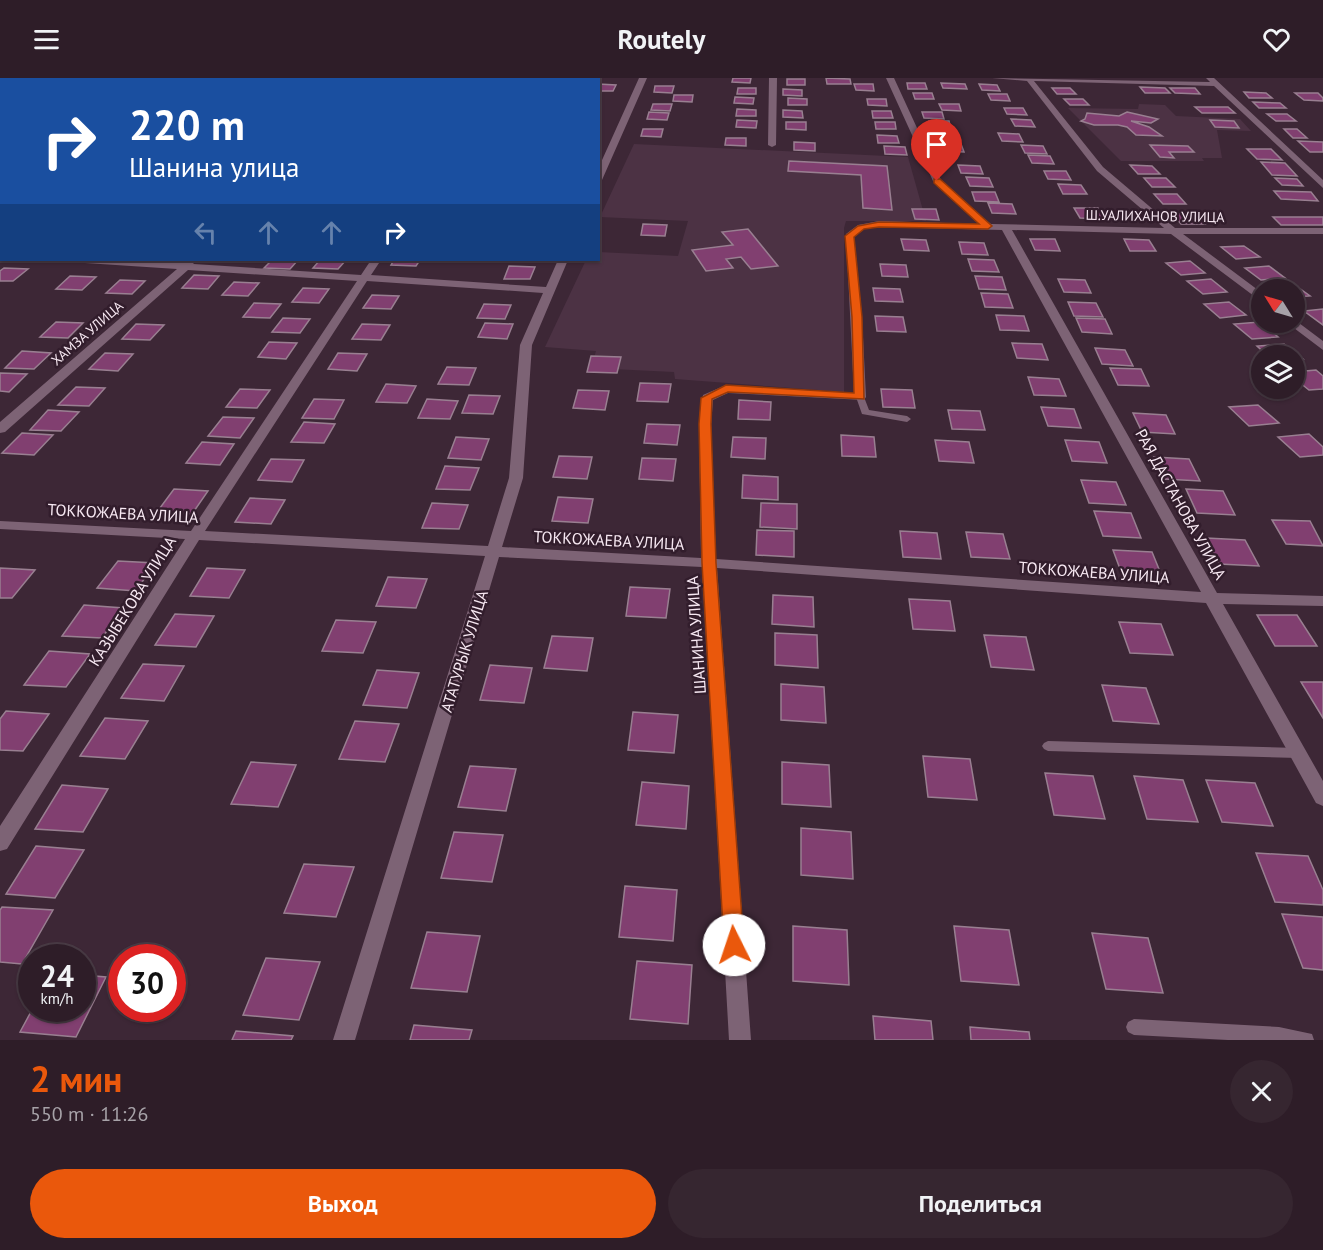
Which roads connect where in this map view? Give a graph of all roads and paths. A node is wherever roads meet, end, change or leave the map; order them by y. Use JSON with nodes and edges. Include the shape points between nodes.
{"nodes":[{"id":1,"x":643,"y":78,"type":"edge"},
{"id":2,"x":773,"y":78,"type":"edge"},
{"id":3,"x":890,"y":78,"type":"edge"},
{"id":4,"x":996,"y":78,"type":"edge"},
{"id":5,"x":1028,"y":78,"type":"edge"},
{"id":6,"x":1212,"y":81,"type":"edge"},
{"id":7,"x":772,"y":145,"type":"dead end"},
{"id":8,"x":600,"y":175,"type":"edge"},
{"id":9,"x":1323,"y":185,"type":"edge"},
{"id":10,"x":988,"y":226,"type":"junction"},
{"id":11,"x":1006,"y":228,"type":"junction"},
{"id":12,"x":1173,"y":231,"type":"junction"},
{"id":13,"x":1323,"y":231,"type":"edge"},
{"id":14,"x":120,"y":261,"type":"edge"},
{"id":15,"x":375,"y":261,"type":"edge"},
{"id":16,"x":563,"y":261,"type":"edge"},
{"id":17,"x":191,"y":263,"type":"edge"},
{"id":18,"x":363,"y":279,"type":"junction"},
{"id":19,"x":550,"y":290,"type":"junction"},
{"id":20,"x":1251,"y":291,"type":"edge"},
{"id":21,"x":1305,"y":333,"type":"edge"},
{"id":22,"x":1323,"y":347,"type":"edge"},
{"id":23,"x":860,"y":397,"type":"junction"},
{"id":24,"x":907,"y":418,"type":"dead end"},
{"id":25,"x":0,"y":429,"type":"edge"},
{"id":26,"x":0,"y":525,"type":"edge"},
{"id":27,"x":196,"y":534,"type":"junction"},
{"id":28,"x":494,"y":552,"type":"junction"},
{"id":29,"x":709,"y":563,"type":"junction"},
{"id":30,"x":1212,"y":598,"type":"junction"},
{"id":31,"x":1323,"y":600,"type":"edge"},
{"id":32,"x":1048,"y":746,"type":"dead end"},
{"id":33,"x":1298,"y":753,"type":"junction"},
{"id":34,"x":1323,"y":798,"type":"edge"},
{"id":35,"x":0,"y":843,"type":"edge"},
{"id":36,"x":1134,"y":1027,"type":"dead end"},
{"id":37,"x":344,"y":1040,"type":"edge"},
{"id":38,"x":740,"y":1040,"type":"edge"},
{"id":39,"x":1306,"y":1040,"type":"edge"}],
"edges":[{"from":1,"to":8,"type":"street"},
{"from":2,"to":7,"type":"street"},
{"from":3,"to":10,"type":"street","via":[[937,181]]},
{"from":4,"to":5,"type":"street"},
{"from":5,"to":6,"type":"street"},
{"from":5,"to":12,"type":"street","via":[[1100,170]]},
{"from":6,"to":9,"type":"street"},
{"from":10,"to":11,"type":"street","name":"Ш.УАЛИХАНОВ УЛИЦА"},
{"from":10,"to":23,"type":"street","via":[[879,224],[861,227],[849,236]]},
{"from":11,"to":12,"type":"street","name":"Ш.УАЛИХАНОВ УЛИЦА"},
{"from":11,"to":30,"type":"street","name":"РАЯ ДАСТАНОВА УЛИЦА"},
{"from":12,"to":13,"type":"street","name":"Ш.УАЛИХАНОВ УЛИЦА"},
{"from":12,"to":20,"type":"street"},
{"from":14,"to":17,"type":"street"},
{"from":15,"to":18,"type":"street","name":"КАЗЫБЕКОВА УЛИЦА"},
{"from":16,"to":19,"type":"street","name":"АТАТУРЫК УЛИЦА"},
{"from":17,"to":18,"type":"street"},
{"from":17,"to":25,"type":"street","name":"ХАМЗА УЛИЦА"},
{"from":18,"to":19,"type":"street"},
{"from":18,"to":27,"type":"street","name":"КАЗЫБЕКОВА УЛИЦА"},
{"from":19,"to":28,"type":"street","name":"АТАТУРЫК УЛИЦА","via":[[525,345],[516,478]]},
{"from":21,"to":22,"type":"street"},
{"from":23,"to":24,"type":"lane","via":[[865,412]]},
{"from":23,"to":29,"type":"street","name":"ШАНИНА УЛИЦА","via":[[726,389],[707,398]]},
{"from":26,"to":27,"type":"street","name":"ТОККОЖАЕВА УЛИЦА"},
{"from":27,"to":28,"type":"street","name":"ТОККОЖАЕВА УЛИЦА"},
{"from":27,"to":35,"type":"street","name":"КАЗЫБЕКОВА УЛИЦА"},
{"from":28,"to":29,"type":"street","name":"ТОККОЖАЕВА УЛИЦА"},
{"from":28,"to":37,"type":"street","name":"АТАТУРЫК УЛИЦА"},
{"from":29,"to":30,"type":"street","name":"ТОККОЖАЕВА УЛИЦА"},
{"from":29,"to":38,"type":"street","name":"ШАНИНА УЛИЦА"},
{"from":30,"to":31,"type":"street","name":"ТОККОЖАЕВА УЛИЦА"},
{"from":30,"to":33,"type":"street","name":"РАЯ ДАСТАНОВА УЛИЦА"},
{"from":32,"to":33,"type":"lane"},
{"from":33,"to":34,"type":"street","name":"РАЯ ДАСТАНОВА УЛИЦА"},
{"from":36,"to":39,"type":"lane"}]}
